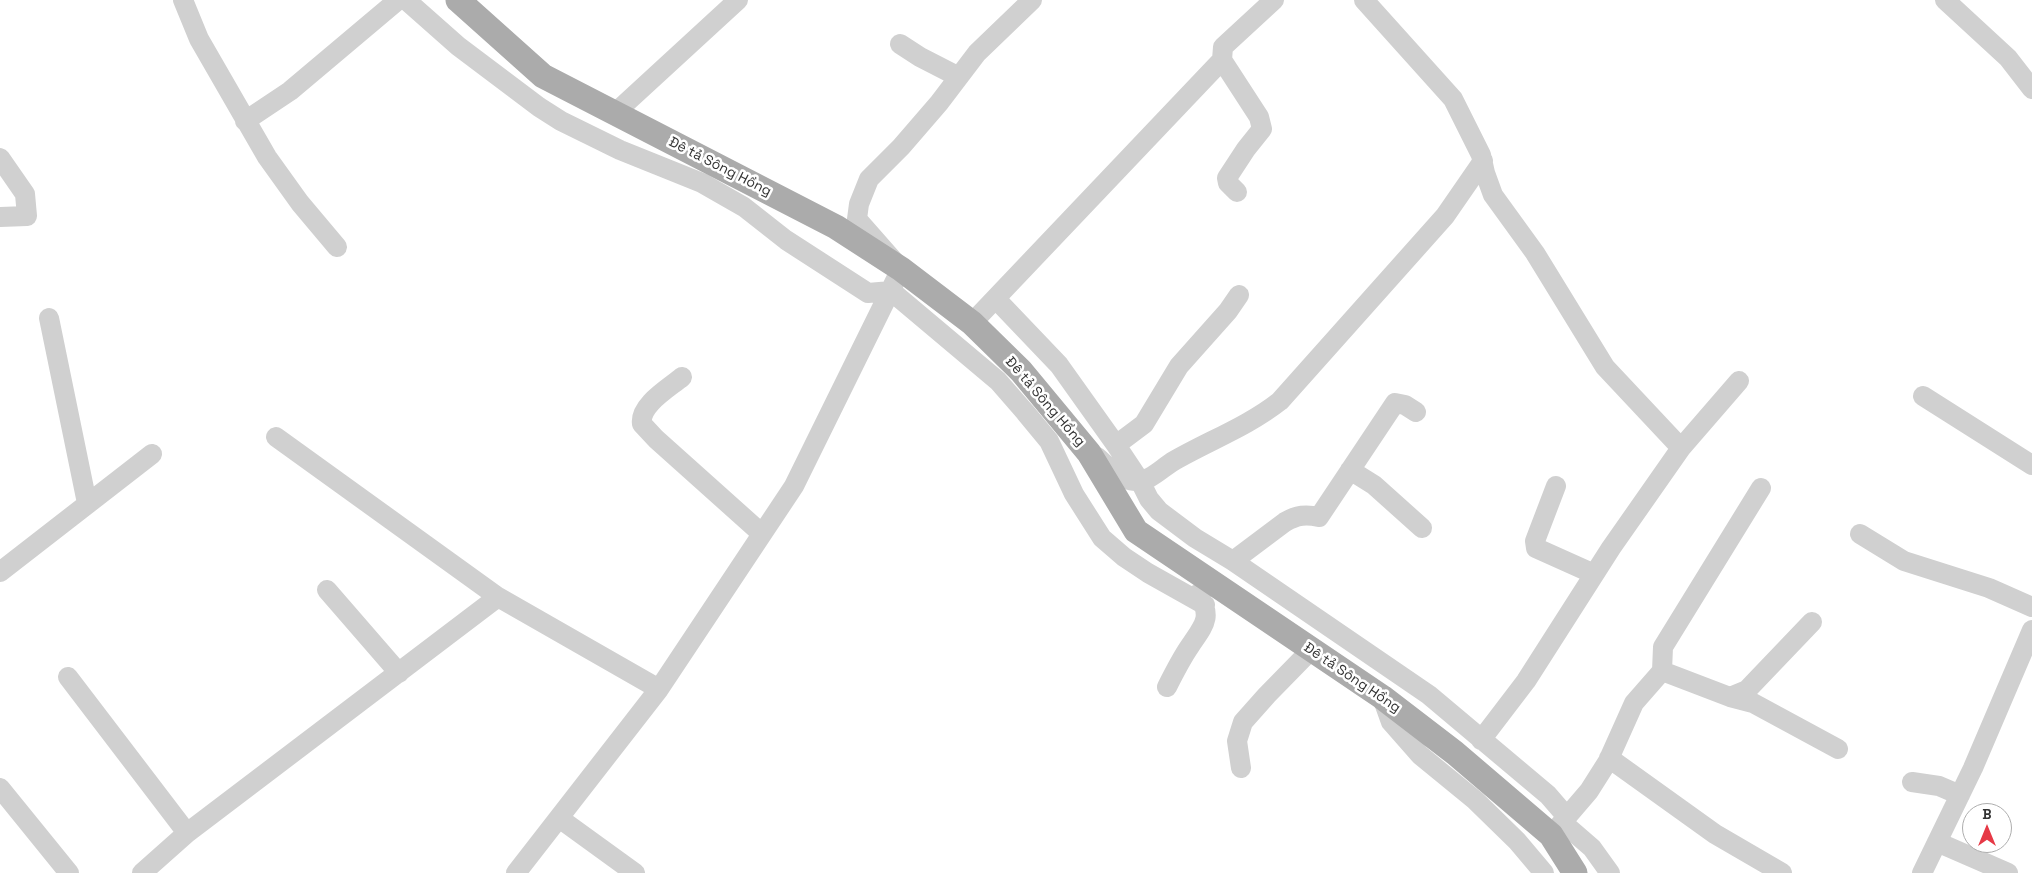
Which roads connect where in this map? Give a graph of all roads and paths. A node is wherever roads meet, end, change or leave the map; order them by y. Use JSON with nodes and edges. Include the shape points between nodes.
{"nodes":[{"id":1,"x":183,"y":0,"type":"edge"},
{"id":2,"x":398,"y":0,"type":"edge"},
{"id":3,"x":406,"y":0,"type":"edge"},
{"id":4,"x":458,"y":0,"type":"edge"},
{"id":5,"x":738,"y":0,"type":"edge"},
{"id":6,"x":1032,"y":0,"type":"edge"},
{"id":7,"x":1274,"y":0,"type":"edge"},
{"id":8,"x":1364,"y":0,"type":"edge"},
{"id":9,"x":1945,"y":0,"type":"edge"},
{"id":10,"x":900,"y":44,"type":"dead end"},
{"id":11,"x":1222,"y":60,"type":"junction"},
{"id":12,"x":959,"y":77,"type":"junction"},
{"id":13,"x":2032,"y":88,"type":"edge"},
{"id":14,"x":615,"y":113,"type":"junction"},
{"id":15,"x":245,"y":120,"type":"junction"},
{"id":16,"x":0,"y":158,"type":"edge"},
{"id":17,"x":1482,"y":161,"type":"junction"},
{"id":18,"x":1237,"y":192,"type":"dead end"},
{"id":19,"x":0,"y":217,"type":"edge"},
{"id":20,"x":337,"y":247,"type":"dead end"},
{"id":21,"x":901,"y":269,"type":"junction"},
{"id":22,"x":891,"y":291,"type":"junction"},
{"id":23,"x":1239,"y":295,"type":"dead end"},
{"id":24,"x":996,"y":299,"type":"junction"},
{"id":25,"x":48,"y":318,"type":"dead end"},
{"id":26,"x":972,"y":323,"type":"junction"},
{"id":27,"x":682,"y":377,"type":"dead end"},
{"id":28,"x":1739,"y":381,"type":"dead end"},
{"id":29,"x":1041,"y":394,"type":"junction"},
{"id":30,"x":1923,"y":396,"type":"dead end"},
{"id":31,"x":1416,"y":412,"type":"dead end"},
{"id":32,"x":276,"y":437,"type":"dead end"},
{"id":33,"x":1049,"y":441,"type":"junction"},
{"id":34,"x":1116,"y":446,"type":"junction"},
{"id":35,"x":1682,"y":448,"type":"junction"},
{"id":36,"x":1088,"y":453,"type":"junction"},
{"id":37,"x":152,"y":454,"type":"dead end"},
{"id":38,"x":2032,"y":465,"type":"edge"},
{"id":39,"x":1350,"y":470,"type":"junction"},
{"id":40,"x":1140,"y":481,"type":"junction"},
{"id":41,"x":1556,"y":486,"type":"dead end"},
{"id":42,"x":1761,"y":488,"type":"dead end"},
{"id":43,"x":87,"y":503,"type":"junction"},
{"id":44,"x":1422,"y":528,"type":"dead end"},
{"id":45,"x":761,"y":533,"type":"junction"},
{"id":46,"x":1860,"y":534,"type":"dead end"},
{"id":47,"x":1178,"y":560,"type":"junction"},
{"id":48,"x":1232,"y":561,"type":"junction"},
{"id":49,"x":0,"y":572,"type":"edge"},
{"id":50,"x":1594,"y":574,"type":"junction"},
{"id":51,"x":327,"y":590,"type":"dead end"},
{"id":52,"x":498,"y":597,"type":"junction"},
{"id":53,"x":1205,"y":605,"type":"junction"},
{"id":54,"x":2032,"y":607,"type":"edge"},
{"id":55,"x":1812,"y":622,"type":"dead end"},
{"id":56,"x":2032,"y":630,"type":"edge"},
{"id":57,"x":1311,"y":650,"type":"junction"},
{"id":58,"x":1662,"y":671,"type":"junction"},
{"id":59,"x":398,"y":673,"type":"junction"},
{"id":60,"x":68,"y":677,"type":"dead end"},
{"id":61,"x":1167,"y":686,"type":"dead end"},
{"id":62,"x":659,"y":689,"type":"junction"},
{"id":63,"x":1382,"y":697,"type":"junction"},
{"id":64,"x":1730,"y":697,"type":"junction"},
{"id":65,"x":1481,"y":740,"type":"junction"},
{"id":66,"x":1838,"y":749,"type":"dead end"},
{"id":67,"x":1609,"y":758,"type":"junction"},
{"id":68,"x":1241,"y":768,"type":"dead end"},
{"id":69,"x":1912,"y":782,"type":"dead end"},
{"id":70,"x":0,"y":788,"type":"edge"},
{"id":71,"x":1960,"y":795,"type":"junction"},
{"id":72,"x":558,"y":818,"type":"junction"},
{"id":73,"x":1560,"y":825,"type":"junction"},
{"id":74,"x":187,"y":833,"type":"junction"},
{"id":75,"x":1937,"y":842,"type":"junction"},
{"id":76,"x":69,"y":873,"type":"edge"},
{"id":77,"x":142,"y":873,"type":"edge"},
{"id":78,"x":516,"y":873,"type":"edge"},
{"id":79,"x":635,"y":873,"type":"edge"},
{"id":80,"x":1544,"y":873,"type":"edge"},
{"id":81,"x":1575,"y":873,"type":"edge"},
{"id":82,"x":1610,"y":873,"type":"edge"},
{"id":83,"x":1782,"y":873,"type":"edge"},
{"id":84,"x":1922,"y":873,"type":"edge"},
{"id":85,"x":2008,"y":873,"type":"edge"}],
"edges":[{"from":1,"to":15,"type":"street","via":[[198,39]]},
{"from":2,"to":15,"type":"street","via":[[290,91]]},
{"from":3,"to":22,"type":"street","via":[[458,46],[539,107],[620,150],[702,183],[744,207],[786,240],[868,293]]},
{"from":4,"to":14,"type":"main road","name":"Đê tả Sông Hồng","via":[[543,76]]},
{"from":5,"to":14,"type":"street"},
{"from":6,"to":12,"type":"street","via":[[978,53]]},
{"from":7,"to":11,"type":"street","via":[[1223,47]]},
{"from":8,"to":17,"type":"street","via":[[1453,99],[1482,155]]},
{"from":9,"to":13,"type":"street","via":[[2008,58]]},
{"from":10,"to":12,"type":"street"},
{"from":11,"to":18,"type":"street","via":[[1259,117],[1262,129],[1227,178]]},
{"from":11,"to":24,"type":"street"},
{"from":12,"to":21,"type":"street","via":[[901,147],[869,179],[859,204],[857,219]]},
{"from":14,"to":21,"type":"main road","name":"Đê tả Sông Hồng","via":[[836,228]]},
{"from":15,"to":20,"type":"street","via":[[300,203]]},
{"from":16,"to":19,"type":"street","via":[[25,194],[27,216]]},
{"from":17,"to":35,"type":"street","via":[[1493,195],[1535,253],[1605,368]]},
{"from":17,"to":40,"type":"street","via":[[1445,216],[1280,401],[1244,426]]},
{"from":21,"to":22,"type":"street"},
{"from":21,"to":26,"type":"main road","name":"Đê tả Sông Hồng"},
{"from":22,"to":33,"type":"street","via":[[998,382]]},
{"from":22,"to":45,"type":"street","via":[[794,486]]},
{"from":23,"to":34,"type":"street","via":[[1179,366],[1144,424]]},
{"from":24,"to":26,"type":"street"},
{"from":24,"to":34,"type":"street","via":[[1059,365]]},
{"from":25,"to":43,"type":"street"},
{"from":26,"to":29,"type":"main road","name":"Đê tả Sông Hồng"},
{"from":27,"to":45,"type":"street","via":[[642,414],[642,424]]},
{"from":28,"to":35,"type":"street"},
{"from":29,"to":33,"type":"street"},
{"from":29,"to":36,"type":"main road","name":"Đê tả Sông Hồng"},
{"from":30,"to":38,"type":"street"},
{"from":31,"to":39,"type":"street","via":[[1395,403]]},
{"from":32,"to":52,"type":"street"},
{"from":33,"to":53,"type":"street","via":[[1074,494],[1102,538],[1148,573]]},
{"from":34,"to":40,"type":"street"},
{"from":35,"to":50,"type":"street"},
{"from":36,"to":40,"type":"street","via":[[1119,477]]},
{"from":36,"to":47,"type":"main road","name":"Đê tả Sông Hồng","via":[[1136,531]]},
{"from":37,"to":43,"type":"street"},
{"from":39,"to":44,"type":"street","via":[[1374,485]]},
{"from":39,"to":48,"type":"street","via":[[1319,517],[1308,514],[1295,516]]},
{"from":40,"to":48,"type":"street","via":[[1148,499],[1159,511]]},
{"from":41,"to":50,"type":"street","via":[[1535,541],[1536,548]]},
{"from":42,"to":58,"type":"street","via":[[1662,647]]},
{"from":43,"to":49,"type":"street"},
{"from":45,"to":62,"type":"street"},
{"from":46,"to":54,"type":"street","via":[[1904,561],[1989,588]]},
{"from":47,"to":53,"type":"street"},
{"from":47,"to":57,"type":"main road","name":"Đê tả Sông Hồng"},
{"from":48,"to":65,"type":"street","via":[[1429,695]]},
{"from":50,"to":65,"type":"street","via":[[1526,681]]},
{"from":51,"to":59,"type":"street"},
{"from":52,"to":59,"type":"street"},
{"from":52,"to":62,"type":"street"},
{"from":53,"to":61,"type":"street","via":[[1206,617],[1201,632]]},
{"from":55,"to":64,"type":"street","via":[[1747,690]]},
{"from":56,"to":71,"type":"street"},
{"from":57,"to":63,"type":"main road","name":"Đê tả Sông Hồng"},
{"from":57,"to":68,"type":"street","via":[[1242,722],[1237,741]]},
{"from":58,"to":64,"type":"street"},
{"from":58,"to":67,"type":"street","via":[[1634,703]]},
{"from":59,"to":74,"type":"street"},
{"from":60,"to":74,"type":"street"},
{"from":62,"to":72,"type":"street"},
{"from":63,"to":73,"type":"main road","name":"Đê tả Sông Hồng","via":[[1455,753]]},
{"from":63,"to":80,"type":"street","via":[[1392,722],[1420,755],[1475,800]]},
{"from":64,"to":66,"type":"street","via":[[1753,703]]},
{"from":65,"to":73,"type":"street","via":[[1548,795]]},
{"from":67,"to":73,"type":"street","via":[[1589,791]]},
{"from":67,"to":83,"type":"street","via":[[1715,834]]},
{"from":69,"to":71,"type":"street","via":[[1939,786]]},
{"from":70,"to":76,"type":"street"},
{"from":71,"to":75,"type":"street"},
{"from":72,"to":78,"type":"street"},
{"from":72,"to":79,"type":"street"},
{"from":73,"to":81,"type":"main road","name":"Đê tả Sông Hồng"},
{"from":73,"to":82,"type":"street","via":[[1592,848]]},
{"from":74,"to":77,"type":"street"},
{"from":75,"to":84,"type":"street"},
{"from":75,"to":85,"type":"street"}]}
